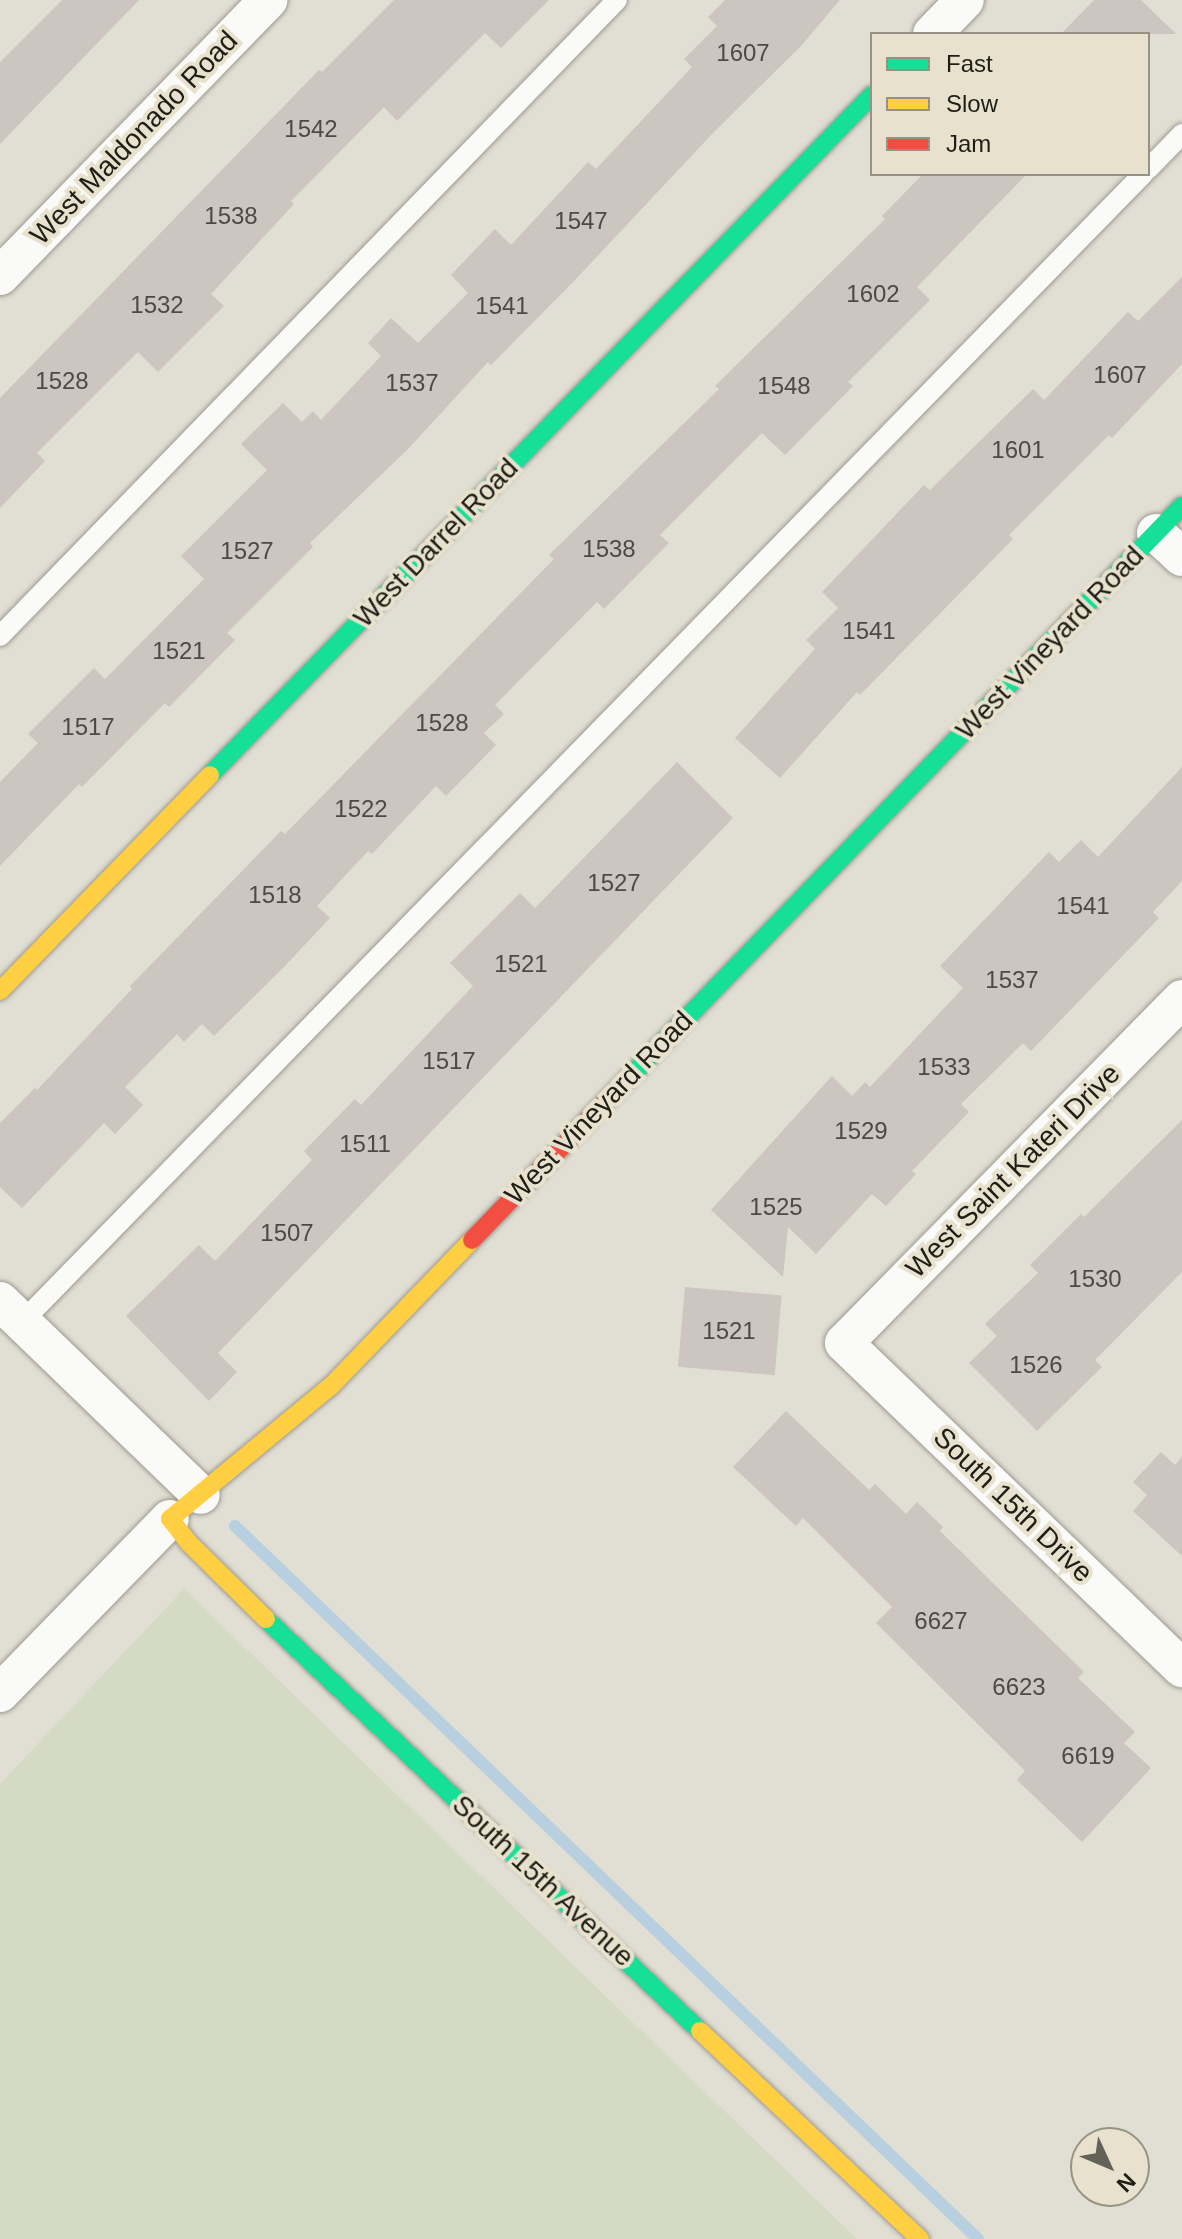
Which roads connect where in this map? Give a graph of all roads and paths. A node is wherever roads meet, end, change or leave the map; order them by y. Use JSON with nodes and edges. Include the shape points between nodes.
{"nodes":[{"id":1,"x":268,"y":0,"type":"edge"},
{"id":2,"x":617,"y":0,"type":"edge"},
{"id":3,"x":965,"y":0,"type":"edge"},
{"id":4,"x":934,"y":32,"type":"edge"},
{"id":5,"x":870,"y":97,"type":"edge"},
{"id":6,"x":1182,"y":134,"type":"edge"},
{"id":7,"x":1150,"y":167,"type":"edge"},
{"id":8,"x":1141,"y":176,"type":"edge"},
{"id":9,"x":0,"y":276,"type":"edge"},
{"id":10,"x":1173,"y":532,"type":"edge"},
{"id":11,"x":0,"y":636,"type":"edge"},
{"id":12,"x":0,"y":991,"type":"edge"},
{"id":13,"x":1182,"y":999,"type":"edge"},
{"id":14,"x":11,"y":1311,"type":"edge"},
{"id":15,"x":844,"y":1343,"type":"joint"},
{"id":16,"x":201,"y":1495,"type":"junction"},
{"id":17,"x":170,"y":1519,"type":"junction"},
{"id":18,"x":1182,"y":1668,"type":"edge"},
{"id":19,"x":0,"y":1693,"type":"edge"},
{"id":20,"x":920,"y":2239,"type":"edge"}],
"edges":[{"from":1,"to":9,"type":"street","name":"West Maldonado Road"},
{"from":2,"to":11,"type":"lane"},
{"from":3,"to":4,"type":"street"},
{"from":5,"to":12,"type":"street","name":"West Darrel Road"},
{"from":6,"to":7,"type":"lane"},
{"from":8,"to":14,"type":"lane"},
{"from":10,"to":16,"type":"street","name":"West Vineyard Road","via":[[331,1386]]},
{"from":13,"to":15,"type":"street","name":"West Saint Kateri Drive"},
{"from":14,"to":16,"type":"street"},
{"from":15,"to":18,"type":"street","name":"South 15th Drive"},
{"from":16,"to":17,"type":"street","name":"West Vineyard Road"},
{"from":17,"to":19,"type":"street","name":"West Vineyard Road"},
{"from":17,"to":20,"type":"street","name":"South 15th Avenue","via":[[276,1629]]}]}
